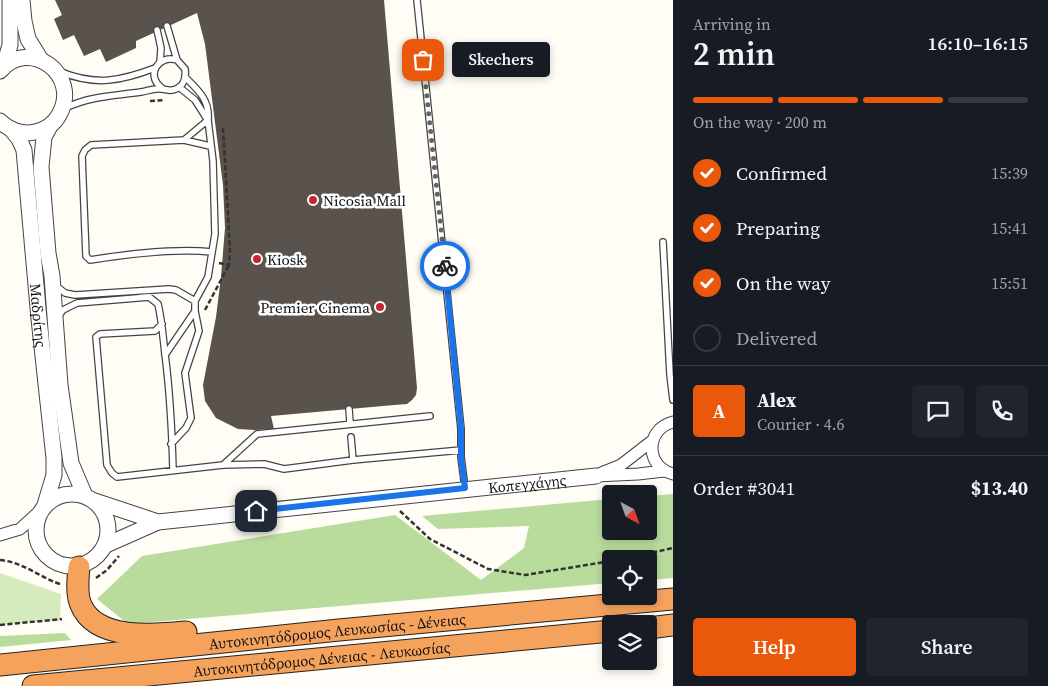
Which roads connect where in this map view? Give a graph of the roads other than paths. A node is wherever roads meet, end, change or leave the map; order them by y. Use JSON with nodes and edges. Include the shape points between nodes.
{"nodes":[{"id":1,"x":10,"y":0,"type":"edge"},
{"id":2,"x":22,"y":0,"type":"edge"},
{"id":3,"x":417,"y":0,"type":"edge"},
{"id":4,"x":167,"y":26,"type":"dead end"},
{"id":5,"x":158,"y":30,"type":"dead end"},
{"id":6,"x":41,"y":60,"type":"junction"},
{"id":7,"x":177,"y":60,"type":"junction"},
{"id":8,"x":157,"y":65,"type":"junction"},
{"id":9,"x":2,"y":69,"type":"edge"},
{"id":10,"x":54,"y":69,"type":"junction"},
{"id":11,"x":185,"y":77,"type":"junction"},
{"id":12,"x":179,"y":87,"type":"junction"},
{"id":13,"x":162,"y":88,"type":"junction"},
{"id":14,"x":63,"y":109,"type":"junction"},
{"id":15,"x":208,"y":120,"type":"junction"},
{"id":16,"x":5,"y":125,"type":"edge"},
{"id":17,"x":50,"y":126,"type":"junction"},
{"id":18,"x":184,"y":140,"type":"junction"},
{"id":19,"x":210,"y":146,"type":"junction"},
{"id":20,"x":664,"y":242,"type":"dead end"},
{"id":21,"x":212,"y":252,"type":"junction"},
{"id":22,"x":52,"y":276,"type":"junction"},
{"id":23,"x":195,"y":301,"type":"junction"},
{"id":24,"x":195,"y":310,"type":"junction"},
{"id":25,"x":56,"y":321,"type":"junction"},
{"id":26,"x":162,"y":324,"type":"junction"},
{"id":27,"x":165,"y":355,"type":"junction"},
{"id":28,"x":673,"y":400,"type":"edge"},
{"id":29,"x":349,"y":409,"type":"dead end"},
{"id":30,"x":430,"y":416,"type":"dead end"},
{"id":31,"x":673,"y":422,"type":"edge"},
{"id":32,"x":350,"y":424,"type":"junction"},
{"id":33,"x":351,"y":437,"type":"dead end"},
{"id":34,"x":652,"y":441,"type":"junction"},
{"id":35,"x":171,"y":444,"type":"junction"},
{"id":36,"x":461,"y":450,"type":"junction"},
{"id":37,"x":353,"y":460,"type":"junction"},
{"id":38,"x":223,"y":465,"type":"junction"},
{"id":39,"x":173,"y":470,"type":"junction"},
{"id":40,"x":669,"y":472,"type":"edge"},
{"id":41,"x":596,"y":476,"type":"junction"},
{"id":42,"x":465,"y":488,"type":"junction"},
{"id":43,"x":90,"y":499,"type":"junction"},
{"id":44,"x":44,"y":507,"type":"junction"},
{"id":45,"x":158,"y":522,"type":"junction"},
{"id":46,"x":0,"y":535,"type":"edge"},
{"id":47,"x":106,"y":545,"type":"junction"},
{"id":48,"x":78,"y":576,"type":"junction"},
{"id":49,"x":673,"y":599,"type":"edge"},
{"id":50,"x":673,"y":625,"type":"edge"},
{"id":51,"x":657,"y":627,"type":"edge"},
{"id":52,"x":339,"y":630,"type":"junction"},
{"id":53,"x":602,"y":632,"type":"edge"},
{"id":54,"x":0,"y":664,"type":"edge"},
{"id":55,"x":33,"y":686,"type":"edge"}],
"edges":[{"from":1,"to":9,"type":"street","via":[[10,45]]},
{"from":2,"to":6,"type":"street","via":[[28,39]]},
{"from":3,"to":36,"type":"lane"},
{"from":4,"to":7,"type":"lane"},
{"from":5,"to":8,"type":"lane","via":[[161,48]]},
{"from":6,"to":9,"type":"street","via":[[22,58]]},
{"from":6,"to":10,"type":"street"},
{"from":7,"to":8,"type":"lane","via":[[167,59]]},
{"from":7,"to":11,"type":"lane","via":[[185,69]]},
{"from":8,"to":10,"type":"lane","via":[[124,79],[99,82]]},
{"from":8,"to":13,"type":"lane","via":[[154,78]]},
{"from":10,"to":14,"type":"street","via":[[65,88]]},
{"from":11,"to":12,"type":"lane"},
{"from":11,"to":15,"type":"lane","via":[[202,94]]},
{"from":12,"to":13,"type":"lane","via":[[172,90]]},
{"from":12,"to":15,"type":"lane","via":[[195,100]]},
{"from":13,"to":14,"type":"lane","via":[[98,97]]},
{"from":14,"to":17,"type":"street"},
{"from":15,"to":18,"type":"lane"},
{"from":15,"to":19,"type":"lane"},
{"from":16,"to":17,"type":"street","via":[[31,133]]},
{"from":16,"to":44,"type":"street","name":"Μαδρίτης","via":[[19,138],[24,150],[54,458],[54,474]]},
{"from":17,"to":22,"type":"street","name":"Μαδρίτης","via":[[44,137],[41,167]]},
{"from":18,"to":19,"type":"lane"},
{"from":18,"to":21,"type":"lane","via":[[91,145],[85,150],[82,156],[86,256],[90,260],[195,250]]},
{"from":19,"to":21,"type":"lane","via":[[214,192]]},
{"from":20,"to":28,"type":"lane"},
{"from":21,"to":23,"type":"lane","via":[[208,276]]},
{"from":22,"to":23,"type":"lane","via":[[55,285],[76,295],[169,289]]},
{"from":22,"to":25,"type":"street","name":"Μαδρίτης"},
{"from":23,"to":24,"type":"lane"},
{"from":24,"to":27,"type":"lane"},
{"from":24,"to":35,"type":"lane","via":[[199,331],[185,373],[191,418]]},
{"from":25,"to":26,"type":"lane","via":[[63,310],[77,303],[149,297],[158,304]]},
{"from":25,"to":43,"type":"street","name":"Μαδρίτης","via":[[60,385],[71,464]]},
{"from":26,"to":27,"type":"lane"},
{"from":26,"to":39,"type":"lane","via":[[155,331],[100,334],[96,337],[107,466],[117,477]]},
{"from":27,"to":35,"type":"lane"},
{"from":29,"to":32,"type":"lane"},
{"from":30,"to":32,"type":"lane"},
{"from":31,"to":34,"type":"street","name":"Κοπεγχάγης","via":[[658,430]]},
{"from":32,"to":38,"type":"lane","via":[[258,434]]},
{"from":33,"to":37,"type":"lane"},
{"from":34,"to":40,"type":"street","via":[[653,458]]},
{"from":34,"to":41,"type":"street","name":"Κοπεγχάγης","via":[[622,465]]},
{"from":35,"to":39,"type":"lane"},
{"from":36,"to":37,"type":"lane"},
{"from":36,"to":42,"type":"lane"},
{"from":37,"to":38,"type":"lane","via":[[284,469],[264,464]]},
{"from":38,"to":39,"type":"lane"},
{"from":40,"to":41,"type":"street","name":"Κοπεγχάγης"},
{"from":41,"to":42,"type":"street","name":"Κοπεγχάγης"},
{"from":42,"to":45,"type":"street","name":"Κοπεγχάγης"},
{"from":43,"to":44,"type":"street","via":[[77,494],[60,496]]},
{"from":43,"to":45,"type":"street","name":"Κοπεγχάγης"},
{"from":43,"to":47,"type":"street","via":[[103,510],[108,521]]},
{"from":44,"to":46,"type":"street","via":[[20,529]]},
{"from":44,"to":48,"type":"street","via":[[36,529],[41,550],[48,558],[68,567]]},
{"from":45,"to":47,"type":"street","name":"Κοπεγχάγης"},
{"from":47,"to":48,"type":"street"},
{"from":48,"to":52,"type":"highway","via":[[81,605],[92,619],[105,628],[126,634],[289,624]]},
{"from":49,"to":52,"type":"highway","name":"Αυτοκινητόδρομος Λευκωσίας - Δένειας"},
{"from":50,"to":51,"type":"highway"},
{"from":52,"to":54,"type":"highway","name":"Αυτοκινητόδρομος Λευκωσίας - Δένειας"},
{"from":53,"to":55,"type":"highway","name":"Αυτοκινητόδρομος Δένειας - Λευκωσίας"}]}
